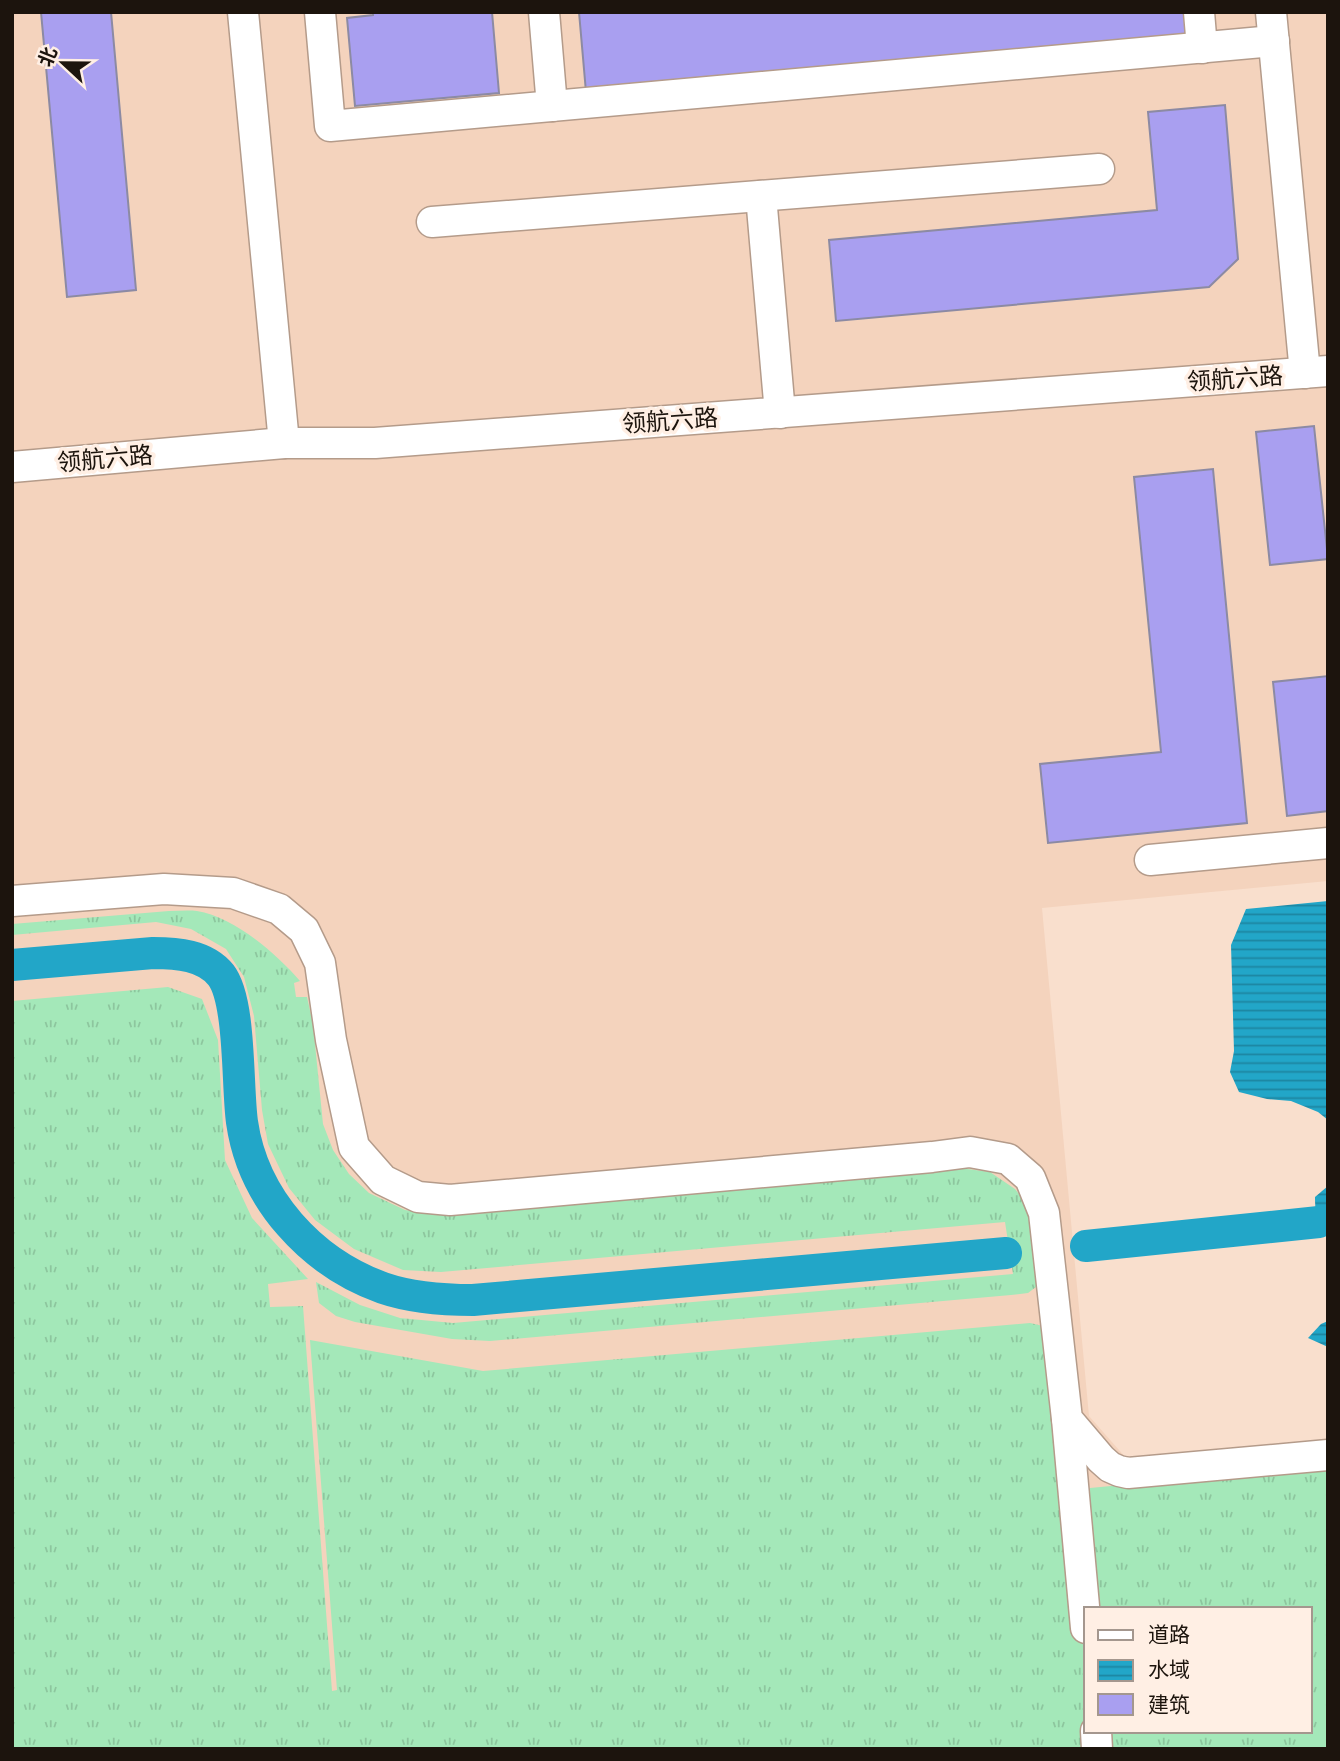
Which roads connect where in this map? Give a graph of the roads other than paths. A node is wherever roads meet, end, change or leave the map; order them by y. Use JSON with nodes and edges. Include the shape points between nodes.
{"nodes":[{"id":1,"x":243,"y":12,"type":"edge"},
{"id":2,"x":320,"y":12,"type":"edge"},
{"id":3,"x":544,"y":12,"type":"edge"},
{"id":4,"x":1199,"y":12,"type":"edge"},
{"id":5,"x":1273,"y":27,"type":"edge"},
{"id":6,"x":1202,"y":48,"type":"junction"},
{"id":7,"x":552,"y":106,"type":"junction"},
{"id":8,"x":1100,"y":169,"type":"dead end"},
{"id":9,"x":761,"y":196,"type":"junction"},
{"id":10,"x":432,"y":222,"type":"dead end"},
{"id":11,"x":1316,"y":372,"type":"edge"},
{"id":12,"x":780,"y":413,"type":"junction"},
{"id":13,"x":284,"y":443,"type":"junction"},
{"id":14,"x":12,"y":467,"type":"edge"},
{"id":15,"x":1328,"y":843,"type":"edge"},
{"id":16,"x":1150,"y":860,"type":"dead end"},
{"id":17,"x":12,"y":901,"type":"edge"},
{"id":18,"x":1067,"y":1419,"type":"junction"},
{"id":19,"x":1328,"y":1455,"type":"edge"},
{"id":20,"x":1128,"y":1473,"type":"junction"},
{"id":21,"x":1073,"y":1480,"type":"junction"},
{"id":22,"x":1084,"y":1607,"type":"edge"}],
"edges":[{"from":1,"to":13,"type":"street"},
{"from":2,"to":7,"type":"street","via":[[330,126]]},
{"from":3,"to":7,"type":"street"},
{"from":4,"to":6,"type":"street"},
{"from":5,"to":6,"type":"street"},
{"from":5,"to":11,"type":"street"},
{"from":6,"to":7,"type":"street"},
{"from":8,"to":9,"type":"street"},
{"from":9,"to":10,"type":"street"},
{"from":9,"to":12,"type":"street"},
{"from":11,"to":12,"type":"street","name":"领航六路"},
{"from":12,"to":13,"type":"street","name":"领航六路","via":[[375,443]]},
{"from":13,"to":14,"type":"street","name":"领航六路"},
{"from":15,"to":16,"type":"street"},
{"from":17,"to":18,"type":"street","via":[[163,889],[233,893],[279,909],[304,930],[320,963],[354,1147],[383,1180],[418,1196],[450,1200],[970,1152],[1008,1159],[1030,1178],[1044,1213]]},
{"from":18,"to":20,"type":"street","via":[[1110,1467]]},
{"from":18,"to":21,"type":"street"},
{"from":19,"to":20,"type":"street"},
{"from":20,"to":21,"type":"street"},
{"from":21,"to":22,"type":"street"}]}
